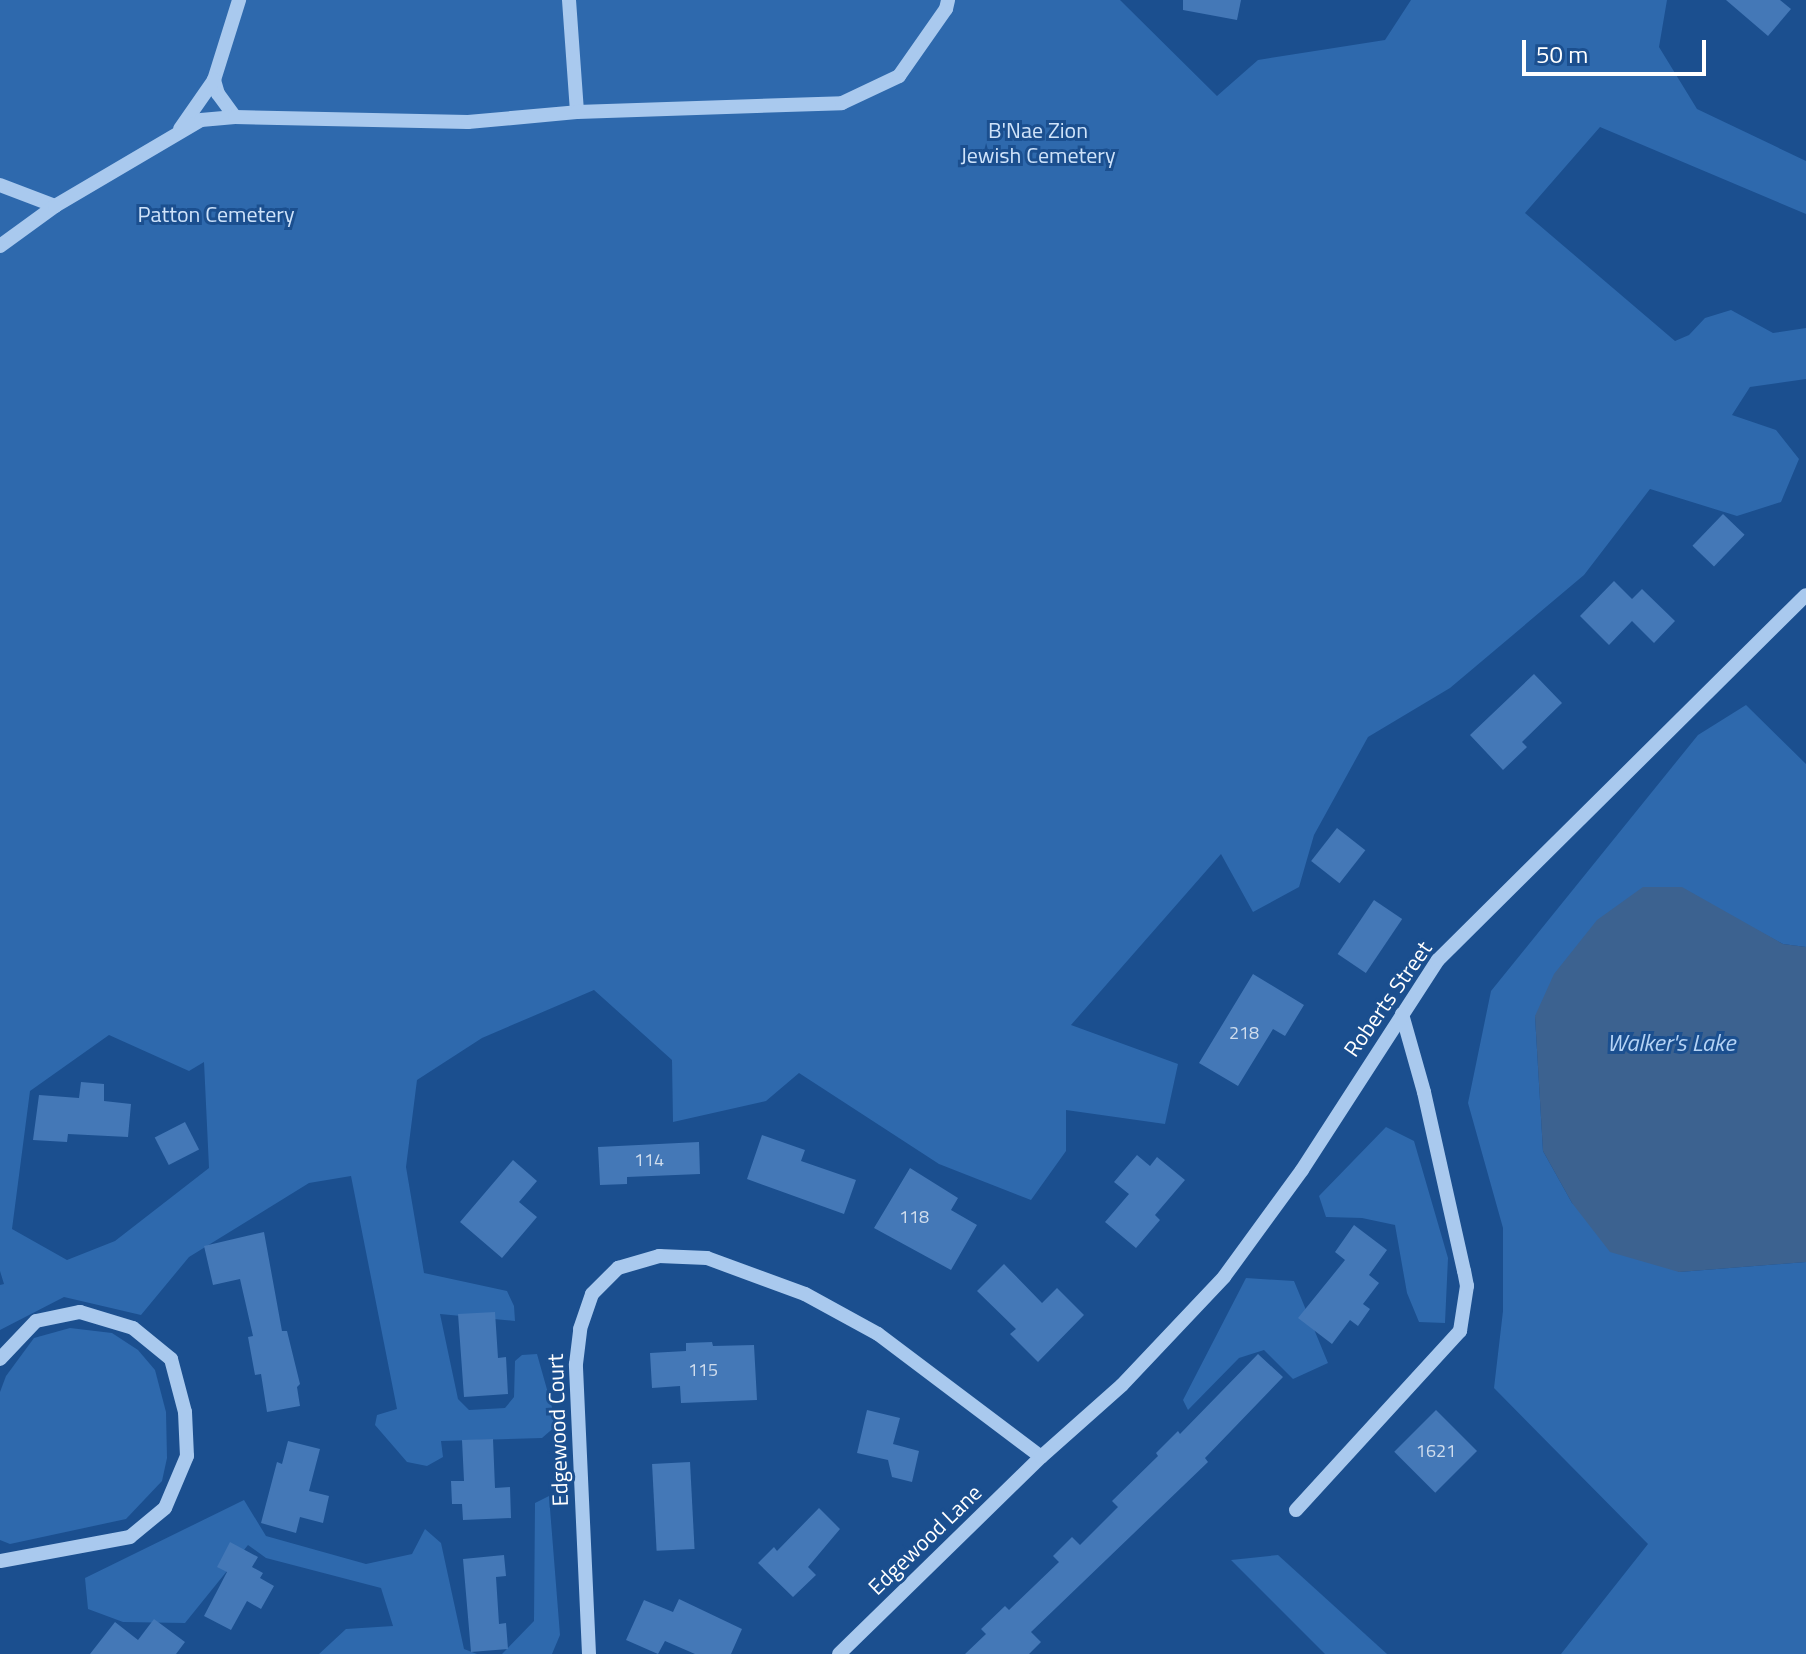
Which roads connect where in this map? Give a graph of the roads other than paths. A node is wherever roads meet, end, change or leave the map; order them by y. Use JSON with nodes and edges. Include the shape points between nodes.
{"nodes":[{"id":1,"x":239,"y":0,"type":"edge"},
{"id":2,"x":569,"y":0,"type":"edge"},
{"id":3,"x":948,"y":0,"type":"edge"},
{"id":4,"x":214,"y":80,"type":"junction"},
{"id":5,"x":577,"y":112,"type":"junction"},
{"id":6,"x":235,"y":117,"type":"junction"},
{"id":7,"x":177,"y":135,"type":"junction"},
{"id":8,"x":0,"y":185,"type":"edge"},
{"id":9,"x":55,"y":206,"type":"junction"},
{"id":10,"x":0,"y":246,"type":"edge"},
{"id":11,"x":1806,"y":595,"type":"edge"},
{"id":12,"x":1402,"y":1014,"type":"junction"},
{"id":13,"x":0,"y":1359,"type":"edge"},
{"id":14,"x":1041,"y":1457,"type":"junction"},
{"id":15,"x":1296,"y":1510,"type":"dead end"},
{"id":16,"x":0,"y":1561,"type":"edge"},
{"id":17,"x":589,"y":1654,"type":"edge"},
{"id":18,"x":839,"y":1654,"type":"edge"}],
"edges":[{"from":1,"to":4,"type":"street"},
{"from":2,"to":5,"type":"street"},
{"from":3,"to":5,"type":"street","via":[[899,76],[842,103]]},
{"from":4,"to":6,"type":"street"},
{"from":4,"to":7,"type":"street"},
{"from":5,"to":6,"type":"street","via":[[468,122]]},
{"from":6,"to":7,"type":"street","via":[[201,120]]},
{"from":7,"to":9,"type":"street"},
{"from":8,"to":9,"type":"street"},
{"from":9,"to":10,"type":"street"},
{"from":11,"to":12,"type":"street","name":"Roberts Street","via":[[1438,960]]},
{"from":12,"to":14,"type":"street","name":"Roberts Street","via":[[1302,1170],[1224,1277],[1122,1385]]},
{"from":12,"to":15,"type":"street","via":[[1467,1286],[1460,1331]]},
{"from":13,"to":16,"type":"street","via":[[36,1321],[80,1312],[133,1328],[171,1359],[185,1412],[187,1456],[165,1508],[130,1537]]},
{"from":14,"to":17,"type":"street","name":"Edgewood Court","via":[[878,1334],[805,1294],[707,1258],[659,1256],[618,1268],[592,1294],[576,1364]]},
{"from":14,"to":18,"type":"street","name":"Edgewood Lane"}]}
